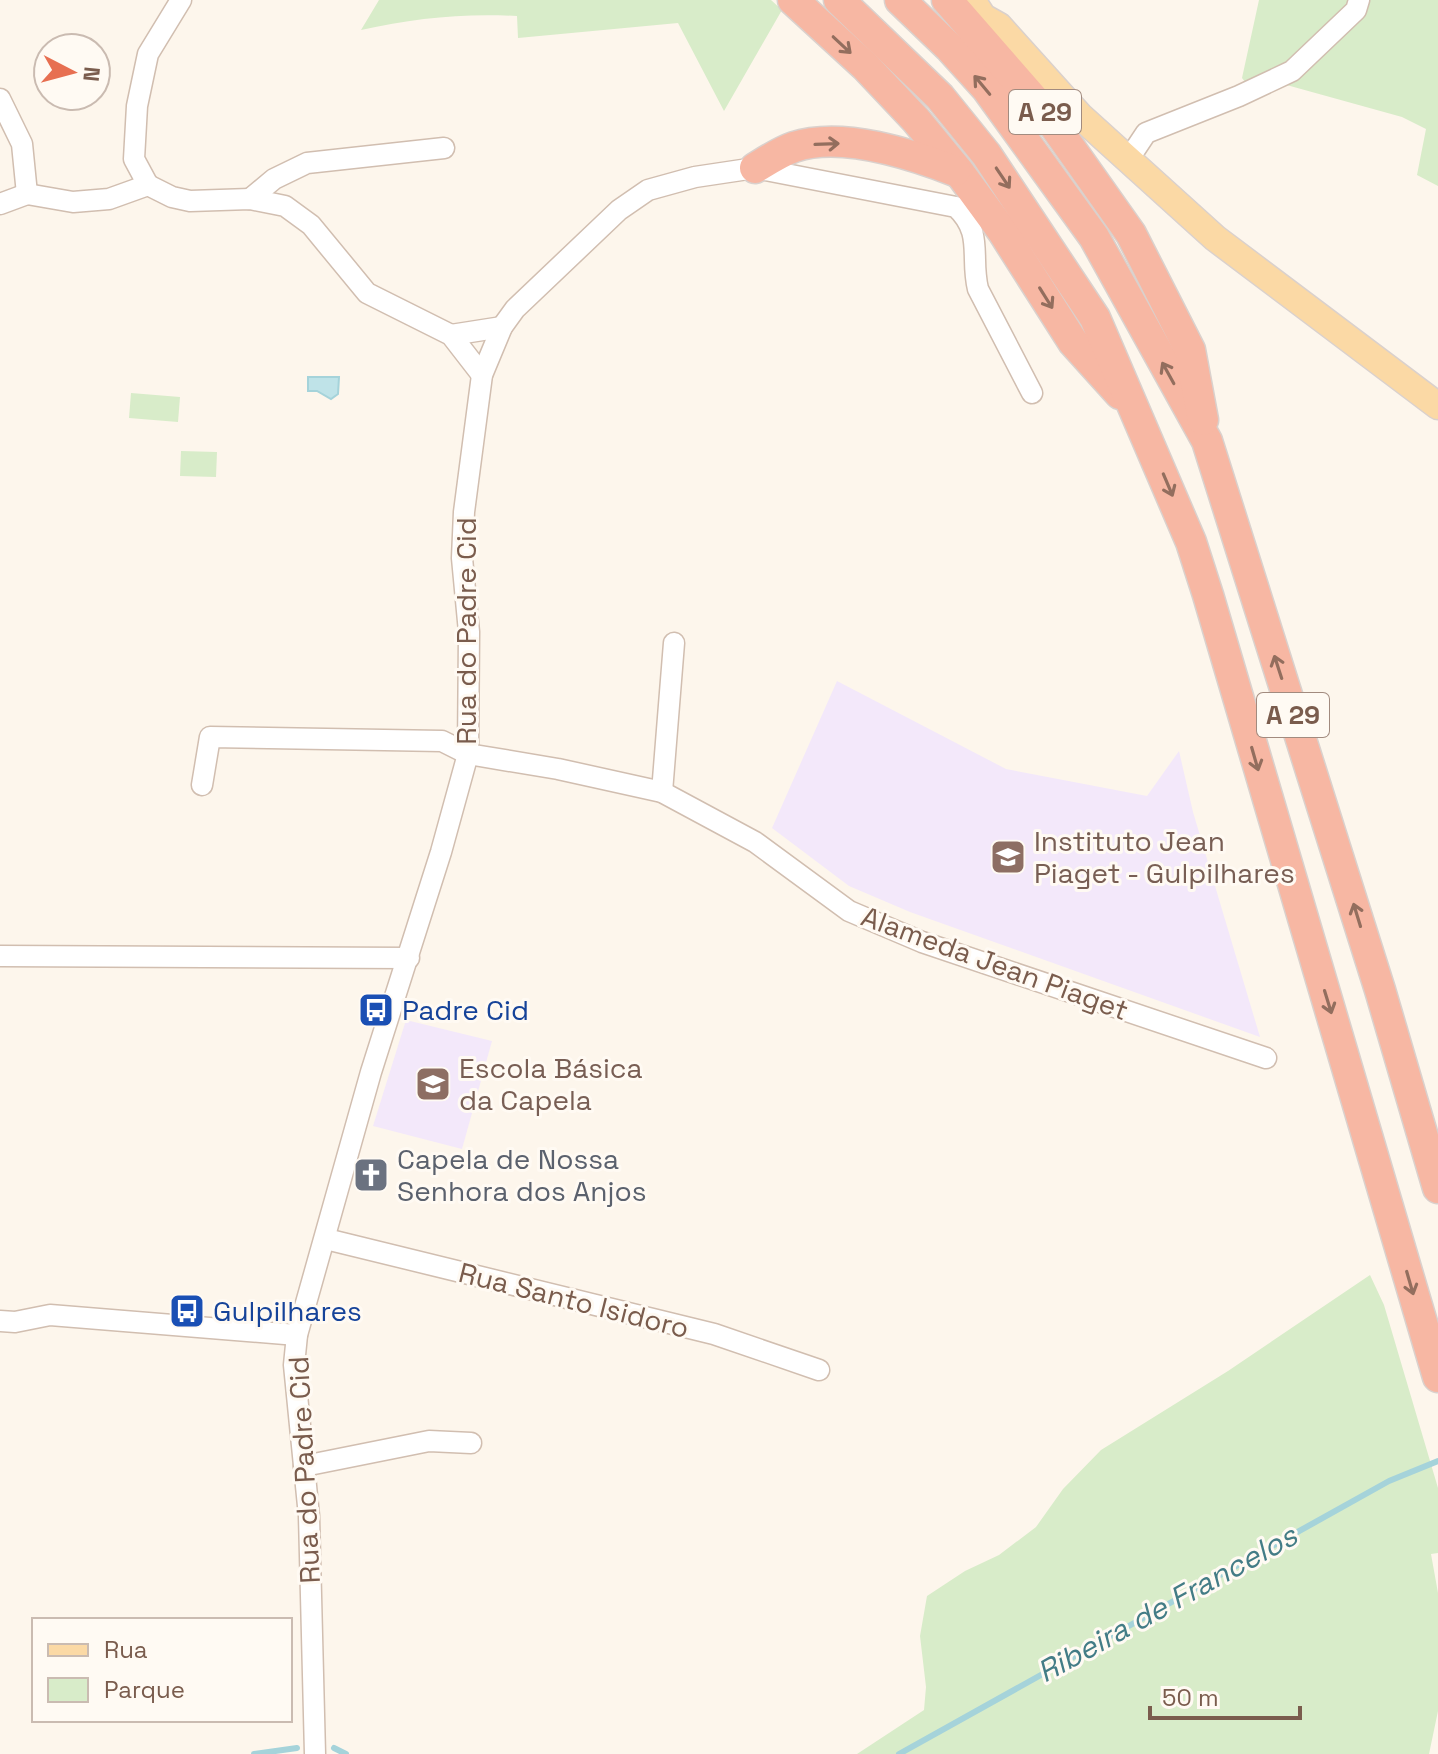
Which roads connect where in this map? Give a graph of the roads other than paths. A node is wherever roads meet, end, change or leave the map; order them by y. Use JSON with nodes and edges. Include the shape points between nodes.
{"nodes":[{"id":1,"x":181,"y":0,"type":"edge"},
{"id":2,"x":793,"y":0,"type":"edge"},
{"id":3,"x":839,"y":0,"type":"edge"},
{"id":4,"x":900,"y":0,"type":"edge"},
{"id":5,"x":947,"y":0,"type":"edge"},
{"id":6,"x":972,"y":0,"type":"edge"},
{"id":7,"x":991,"y":0,"type":"edge"},
{"id":8,"x":1359,"y":0,"type":"edge"},
{"id":9,"x":999,"y":26,"type":"junction"},
{"id":10,"x":0,"y":99,"type":"edge"},
{"id":11,"x":444,"y":148,"type":"dead end"},
{"id":12,"x":1128,"y":160,"type":"junction"},
{"id":13,"x":755,"y":168,"type":"junction"},
{"id":14,"x":959,"y":172,"type":"junction"},
{"id":15,"x":148,"y":185,"type":"junction"},
{"id":16,"x":27,"y":194,"type":"junction"},
{"id":17,"x":250,"y":199,"type":"junction"},
{"id":18,"x":0,"y":204,"type":"edge"},
{"id":19,"x":502,"y":327,"type":"junction"},
{"id":20,"x":451,"y":335,"type":"junction"},
{"id":21,"x":482,"y":375,"type":"junction"},
{"id":22,"x":1032,"y":393,"type":"dead end"},
{"id":23,"x":1438,"y":406,"type":"edge"},
{"id":24,"x":1138,"y":413,"type":"junction"},
{"id":25,"x":1207,"y":441,"type":"junction"},
{"id":26,"x":674,"y":643,"type":"dead end"},
{"id":27,"x":468,"y":754,"type":"junction"},
{"id":28,"x":202,"y":785,"type":"dead end"},
{"id":29,"x":662,"y":792,"type":"junction"},
{"id":30,"x":0,"y":956,"type":"edge"},
{"id":31,"x":409,"y":958,"type":"junction"},
{"id":32,"x":1266,"y":1058,"type":"dead end"},
{"id":33,"x":1438,"y":1188,"type":"edge"},
{"id":34,"x":326,"y":1239,"type":"junction"},
{"id":35,"x":8,"y":1321,"type":"edge"},
{"id":36,"x":297,"y":1335,"type":"junction"},
{"id":37,"x":0,"y":1340,"type":"edge"},
{"id":38,"x":1434,"y":1364,"type":"edge"},
{"id":39,"x":819,"y":1370,"type":"dead end"},
{"id":40,"x":471,"y":1443,"type":"dead end"},
{"id":41,"x":304,"y":1466,"type":"junction"},
{"id":42,"x":315,"y":1754,"type":"edge"}],
"edges":[{"from":1,"to":15,"type":"street","via":[[148,54],[137,106],[134,159]]},
{"from":2,"to":14,"type":"highway","number":"A 29","one_way":true,"via":[[890,92]]},
{"from":3,"to":24,"type":"highway","number":"A 29","one_way":true,"via":[[940,97],[986,154],[1095,318]]},
{"from":25,"to":4,"type":"highway","number":"A 29","one_way":true,"via":[[1094,237],[987,89]]},
{"from":5,"to":25,"type":"highway","number":"A 29","via":[[1044,111],[1131,234],[1190,350]]},
{"from":6,"to":9,"type":"main road","via":[[983,17]]},
{"from":7,"to":9,"type":"main road"},
{"from":8,"to":12,"type":"street","via":[[1356,10],[1292,71],[1146,133]]},
{"from":9,"to":12,"type":"main road","via":[[1080,116]]},
{"from":10,"to":16,"type":"street","via":[[22,144]]},
{"from":11,"to":17,"type":"street","via":[[307,163],[274,179]]},
{"from":12,"to":23,"type":"main road","via":[[1215,238]]},
{"from":13,"to":14,"type":"highway","one_way":true,"via":[[798,146],[845,143],[904,151]]},
{"from":13,"to":19,"type":"street","name":"Rua do Padre Cid","via":[[648,190],[575,251]]},
{"from":13,"to":22,"type":"street","name":"Rua do Padre Cid","via":[[956,207],[972,227],[978,289]]},
{"from":14,"to":24,"type":"highway","number":"A 29","one_way":true,"via":[[1073,342]]},
{"from":15,"to":16,"type":"street","via":[[109,199],[73,202]]},
{"from":15,"to":17,"type":"street","via":[[190,201]]},
{"from":16,"to":18,"type":"street"},
{"from":17,"to":20,"type":"street","via":[[285,206],[311,225],[367,293]]},
{"from":19,"to":20,"type":"street"},
{"from":19,"to":21,"type":"street","name":"Rua do Padre Cid"},
{"from":20,"to":21,"type":"street"},
{"from":21,"to":27,"type":"street","name":"Rua do Padre Cid","via":[[462,558],[469,632]]},
{"from":24,"to":38,"type":"highway","number":"A 29","one_way":true,"via":[[1208,595]]},
{"from":33,"to":25,"type":"highway","number":"A 29","one_way":true},
{"from":26,"to":29,"type":"street"},
{"from":27,"to":28,"type":"street","name":"Alameda Jean Piaget","via":[[442,741],[210,737]]},
{"from":27,"to":29,"type":"street","name":"Alameda Jean Piaget"},
{"from":27,"to":31,"type":"street","name":"Rua do Padre Cid"},
{"from":29,"to":32,"type":"street","name":"Alameda Jean Piaget","via":[[755,842],[849,911],[922,942]]},
{"from":30,"to":31,"type":"street"},
{"from":31,"to":34,"type":"street","name":"Rua do Padre Cid","via":[[371,1072]]},
{"from":34,"to":36,"type":"street","name":"Rua do Padre Cid"},
{"from":34,"to":39,"type":"street","name":"Rua Santo Isidoro","via":[[714,1334]]},
{"from":35,"to":36,"type":"street","via":[[50,1315]]},
{"from":35,"to":37,"type":"street"},
{"from":36,"to":41,"type":"street","name":"Rua do Padre Cid","via":[[294,1365]]},
{"from":40,"to":41,"type":"street","via":[[429,1441]]},
{"from":41,"to":42,"type":"street","name":"Rua do Padre Cid"}]}
